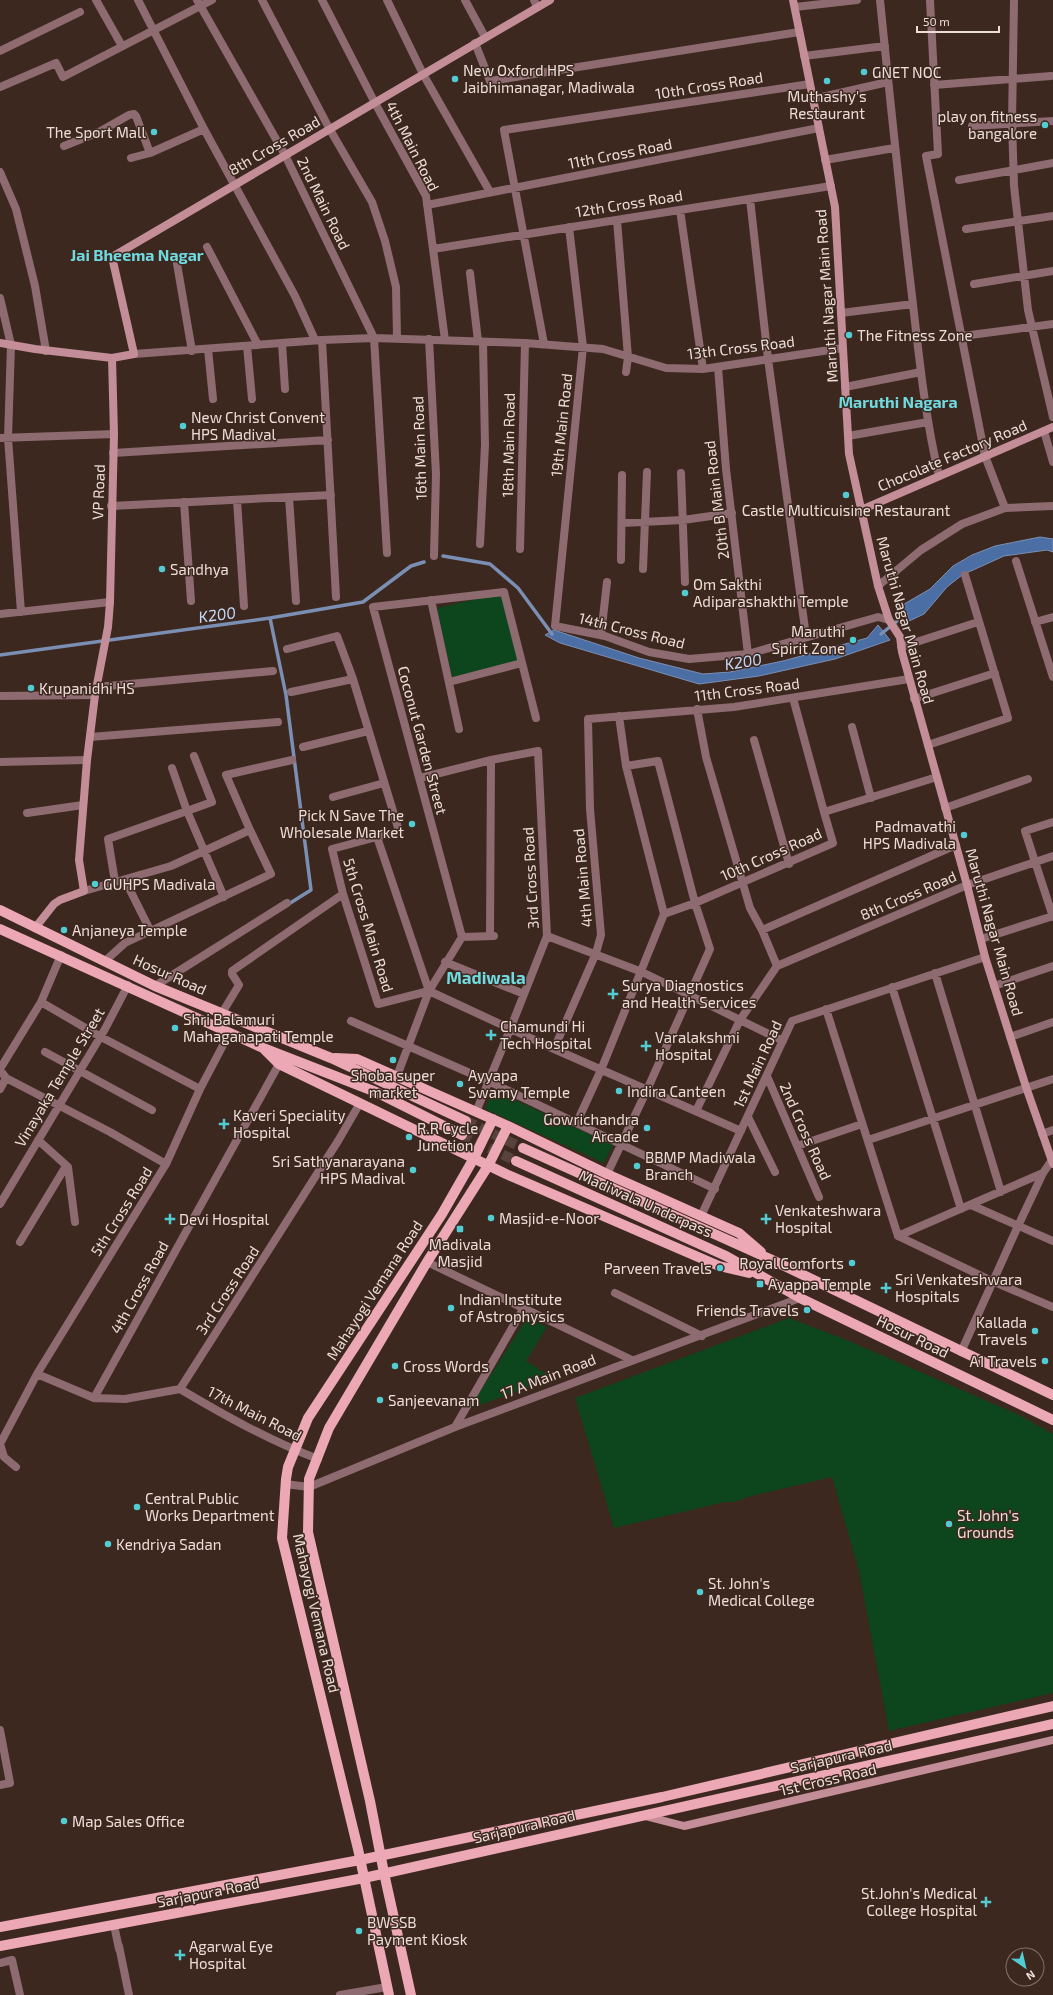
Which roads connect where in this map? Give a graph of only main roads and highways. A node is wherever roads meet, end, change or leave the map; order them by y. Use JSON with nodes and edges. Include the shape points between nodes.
{"nodes":[{"id":1,"x":0,"y":910,"type":"edge"},
{"id":2,"x":0,"y":929,"type":"edge"},
{"id":3,"x":264,"y":1048,"type":"junction"},
{"id":4,"x":331,"y":1058,"type":"junction"},
{"id":5,"x":493,"y":1119,"type":"junction"},
{"id":6,"x":466,"y":1121,"type":"tunnel mouth"},
{"id":7,"x":508,"y":1126,"type":"junction"},
{"id":8,"x":462,"y":1135,"type":"tunnel mouth"},
{"id":9,"x":523,"y":1148,"type":"tunnel mouth"},
{"id":10,"x":474,"y":1158,"type":"junction"},
{"id":11,"x":516,"y":1161,"type":"tunnel mouth"},
{"id":12,"x":488,"y":1166,"type":"junction"},
{"id":13,"x":770,"y":1259,"type":"junction"},
{"id":14,"x":762,"y":1277,"type":"junction"},
{"id":15,"x":1053,"y":1395,"type":"edge"},
{"id":16,"x":1053,"y":1420,"type":"edge"},
{"id":17,"x":1053,"y":1706,"type":"edge"},
{"id":18,"x":1053,"y":1724,"type":"edge"},
{"id":19,"x":381,"y":1855,"type":"junction"},
{"id":20,"x":360,"y":1860,"type":"junction"},
{"id":21,"x":384,"y":1873,"type":"junction"},
{"id":22,"x":364,"y":1878,"type":"junction"},
{"id":23,"x":0,"y":1927,"type":"edge"},
{"id":24,"x":0,"y":1946,"type":"edge"},
{"id":25,"x":388,"y":1991,"type":"edge"},
{"id":26,"x":411,"y":1995,"type":"edge"}],
"edges":[{"from":1,"to":4,"type":"main road","name":"Hosur Road","via":[[155,986]]},
{"from":2,"to":3,"type":"main road","name":"Hosur Road"},
{"from":3,"to":8,"type":"main road","via":[[376,1092]]},
{"from":3,"to":10,"type":"main road","via":[[279,1064]]},
{"from":4,"to":5,"type":"main road","via":[[357,1059]]},
{"from":4,"to":6,"type":"main road"},
{"from":5,"to":7,"type":"main road"},
{"from":5,"to":10,"type":"main road","name":"Mahayogi Vemana Road"},
{"from":7,"to":12,"type":"main road","name":"Mahayogi Vemana Road"},
{"from":7,"to":13,"type":"main road","via":[[739,1233]]},
{"from":9,"to":13,"type":"main road","name":"Madiwala Underpass"},
{"from":10,"to":12,"type":"main road"},
{"from":10,"to":20,"type":"main road","name":"Mahayogi Vemana Road","via":[[442,1214],[308,1418],[288,1466],[285,1484],[282,1538]]},
{"from":11,"to":14,"type":"main road","name":"Madiwala Underpass","via":[[726,1256]]},
{"from":12,"to":14,"type":"main road","via":[[719,1266]]},
{"from":12,"to":19,"type":"main road","name":"Mahayogi Vemana Road","via":[[427,1262],[329,1428],[309,1479],[308,1532]]},
{"from":13,"to":15,"type":"main road","name":"Hosur Road"},
{"from":14,"to":16,"type":"main road","name":"Hosur Road","via":[[800,1298]]},
{"from":17,"to":19,"type":"main road","name":"Sarjapura Road","via":[[670,1795]]},
{"from":18,"to":21,"type":"main road","name":"Sarjapura Road"},
{"from":19,"to":20,"type":"main road","name":"Sarjapura Road"},
{"from":19,"to":21,"type":"main road","name":"Mahayogi Vemana Road"},
{"from":20,"to":22,"type":"main road","name":"Mahayogi Vemana Road"},
{"from":20,"to":23,"type":"main road","name":"Sarjapura Road"},
{"from":21,"to":22,"type":"main road","name":"Sarjapura Road"},
{"from":21,"to":26,"type":"main road","name":"Mahayogi Vemana Road"},
{"from":22,"to":24,"type":"main road","name":"Sarjapura Road"},
{"from":22,"to":25,"type":"main road","name":"Mahayogi Vemana Road"}]}
